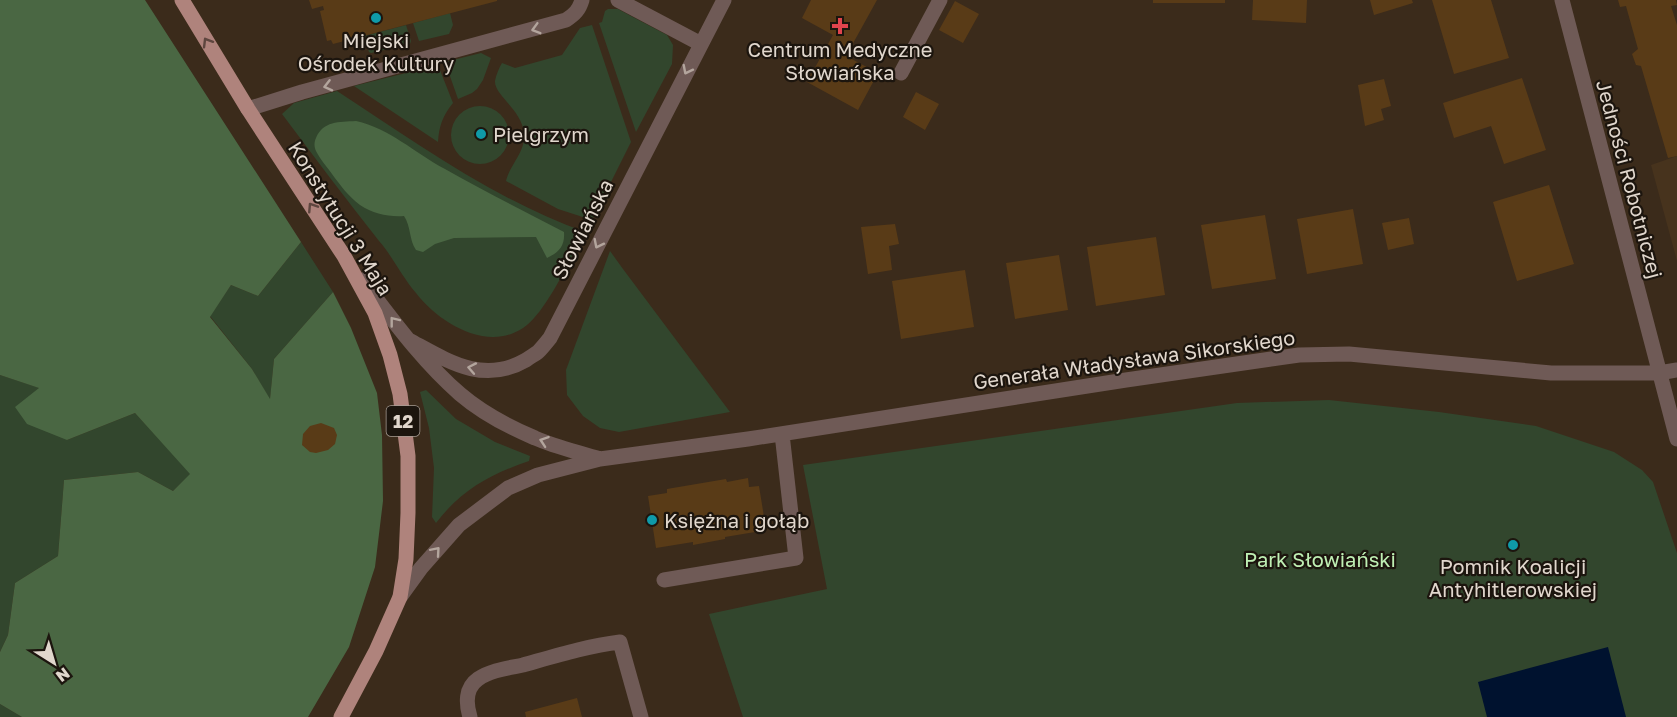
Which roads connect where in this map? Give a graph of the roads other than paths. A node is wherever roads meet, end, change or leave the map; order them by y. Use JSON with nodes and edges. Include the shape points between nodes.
{"nodes":[{"id":1,"x":182,"y":0,"type":"edge"},
{"id":2,"x":582,"y":0,"type":"edge"},
{"id":3,"x":618,"y":0,"type":"edge"},
{"id":4,"x":724,"y":0,"type":"edge"},
{"id":5,"x":940,"y":0,"type":"edge"},
{"id":6,"x":1562,"y":0,"type":"edge"},
{"id":7,"x":701,"y":44,"type":"junction"},
{"id":8,"x":901,"y":72,"type":"dead end"},
{"id":9,"x":248,"y":109,"type":"junction"},
{"id":10,"x":344,"y":256,"type":"junction"},
{"id":11,"x":409,"y":340,"type":"junction"},
{"id":12,"x":1677,"y":370,"type":"edge"},
{"id":13,"x":1659,"y":373,"type":"junction"},
{"id":14,"x":782,"y":434,"type":"junction"},
{"id":15,"x":1677,"y":439,"type":"edge"},
{"id":16,"x":600,"y":459,"type":"junction"},
{"id":17,"x":664,"y":580,"type":"dead end"},
{"id":18,"x":400,"y":597,"type":"junction"},
{"id":19,"x":341,"y":717,"type":"edge"},
{"id":20,"x":470,"y":717,"type":"edge"},
{"id":21,"x":640,"y":717,"type":"edge"}],
"edges":[{"from":9,"to":1,"type":"main road","name":"Konstytucji 3 Maja","number":"12","one_way":true},
{"from":2,"to":9,"type":"street","one_way":true,"via":[[576,14],[566,20]]},
{"from":3,"to":7,"type":"street"},
{"from":4,"to":7,"type":"street","name":"Słowiańska"},
{"from":5,"to":8,"type":"street"},
{"from":6,"to":13,"type":"street","name":"Jedności Robotniczej"},
{"from":7,"to":11,"type":"street","name":"Słowiańska","one_way":true,"via":[[550,338],[537,353],[515,366],[496,371],[468,368]]},
{"from":10,"to":9,"type":"main road","name":"Konstytucji 3 Maja","number":"12","one_way":true},
{"from":11,"to":10,"type":"street","name":"Generała Władysława Sikorskiego","one_way":true},
{"from":10,"to":18,"type":"main road","name":"Konstytucji 3 Maja","number":"12","via":[[375,313],[400,394],[408,456],[408,513]]},
{"from":16,"to":11,"type":"street","name":"Generała Władysława Sikorskiego","one_way":true,"via":[[536,439],[484,411],[430,365]]},
{"from":12,"to":13,"type":"street","name":"Generała Władysława Sikorskiego"},
{"from":13,"to":14,"type":"street","name":"Generała Władysława Sikorskiego","via":[[1551,373],[1349,354],[1299,355]]},
{"from":13,"to":15,"type":"street","name":"Jedności Robotniczej"},
{"from":14,"to":16,"type":"street","name":"Generała Władysława Sikorskiego"},
{"from":14,"to":17,"type":"street","via":[[796,558]]},
{"from":18,"to":16,"type":"street","name":"Generała Władysława Sikorskiego","one_way":true,"via":[[459,525],[507,488],[538,475]]},
{"from":18,"to":19,"type":"main road","name":"Konstytucji 3 Maja","number":"12"},
{"from":20,"to":21,"type":"street","via":[[468,696],[478,679],[620,642]]}]}
